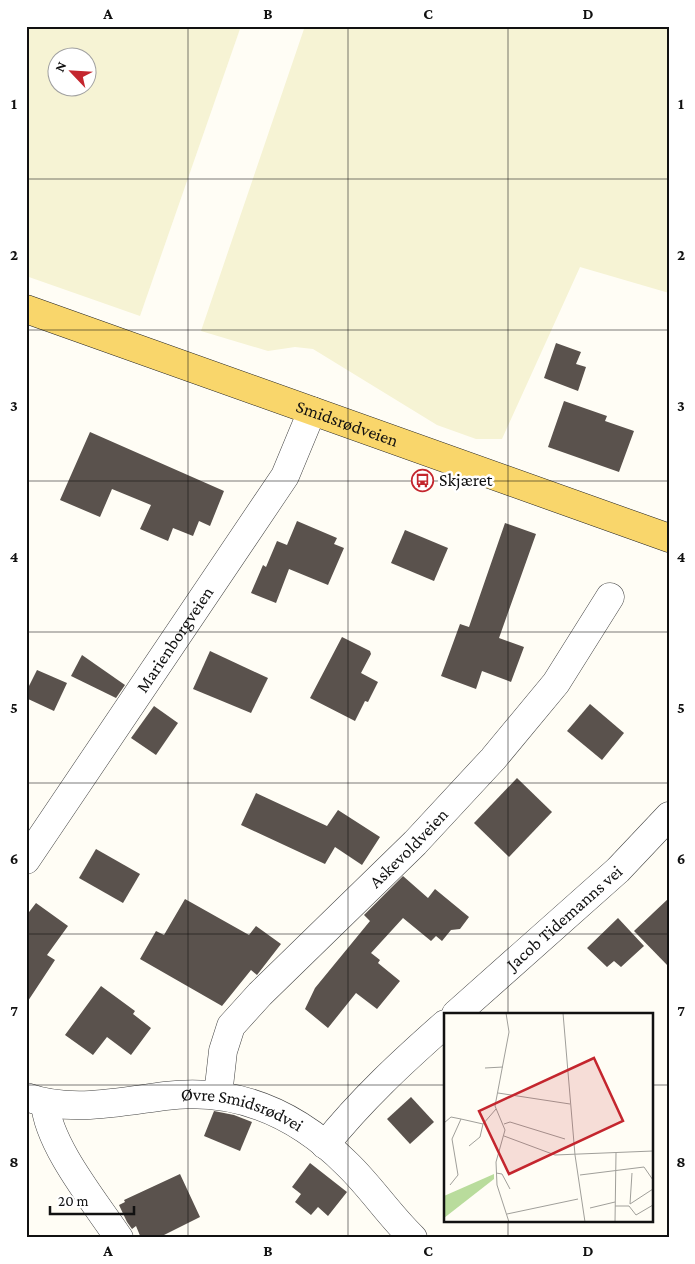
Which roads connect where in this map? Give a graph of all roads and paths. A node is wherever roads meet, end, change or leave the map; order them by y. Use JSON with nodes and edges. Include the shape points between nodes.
{"nodes":[{"id":1,"x":26,"y":310,"type":"edge"},
{"id":2,"x":312,"y":411,"type":"junction"},
{"id":3,"x":669,"y":538,"type":"edge"},
{"id":4,"x":610,"y":598,"type":"dead end"},
{"id":5,"x":669,"y":816,"type":"edge"},
{"id":6,"x":26,"y":860,"type":"edge"},
{"id":7,"x":457,"y":1013,"type":"edge"},
{"id":8,"x":444,"y":1025,"type":"edge"},
{"id":9,"x":218,"y":1096,"type":"junction"},
{"id":10,"x":36,"y":1100,"type":"edge"},
{"id":11,"x":325,"y":1145,"type":"junction"},
{"id":12,"x":119,"y":1238,"type":"edge"},
{"id":13,"x":413,"y":1238,"type":"edge"}],
"edges":[{"from":1,"to":2,"type":"main road","name":"Smidsrødveien"},
{"from":2,"to":3,"type":"main road","name":"Smidsrødveien"},
{"from":2,"to":6,"type":"street","name":"Marienborgveien","via":[[285,476]]},
{"from":4,"to":9,"type":"street","name":"Askevoldveien","via":[[556,683],[493,759],[415,843],[231,1026],[223,1051]]},
{"from":5,"to":7,"type":"street","name":"Jacob Tidemanns vei","via":[[618,870]]},
{"from":8,"to":11,"type":"street","via":[[390,1072]]},
{"from":9,"to":10,"type":"street","name":"Øvre Smidsrødvei","via":[[170,1096],[90,1106]]},
{"from":9,"to":11,"type":"street","name":"Øvre Smidsrødvei","via":[[242,1099],[278,1114]]},
{"from":10,"to":12,"type":"street","via":[[62,1152]]},
{"from":11,"to":13,"type":"street","name":"Øvre Smidsrødvei","via":[[348,1164]]}]}
